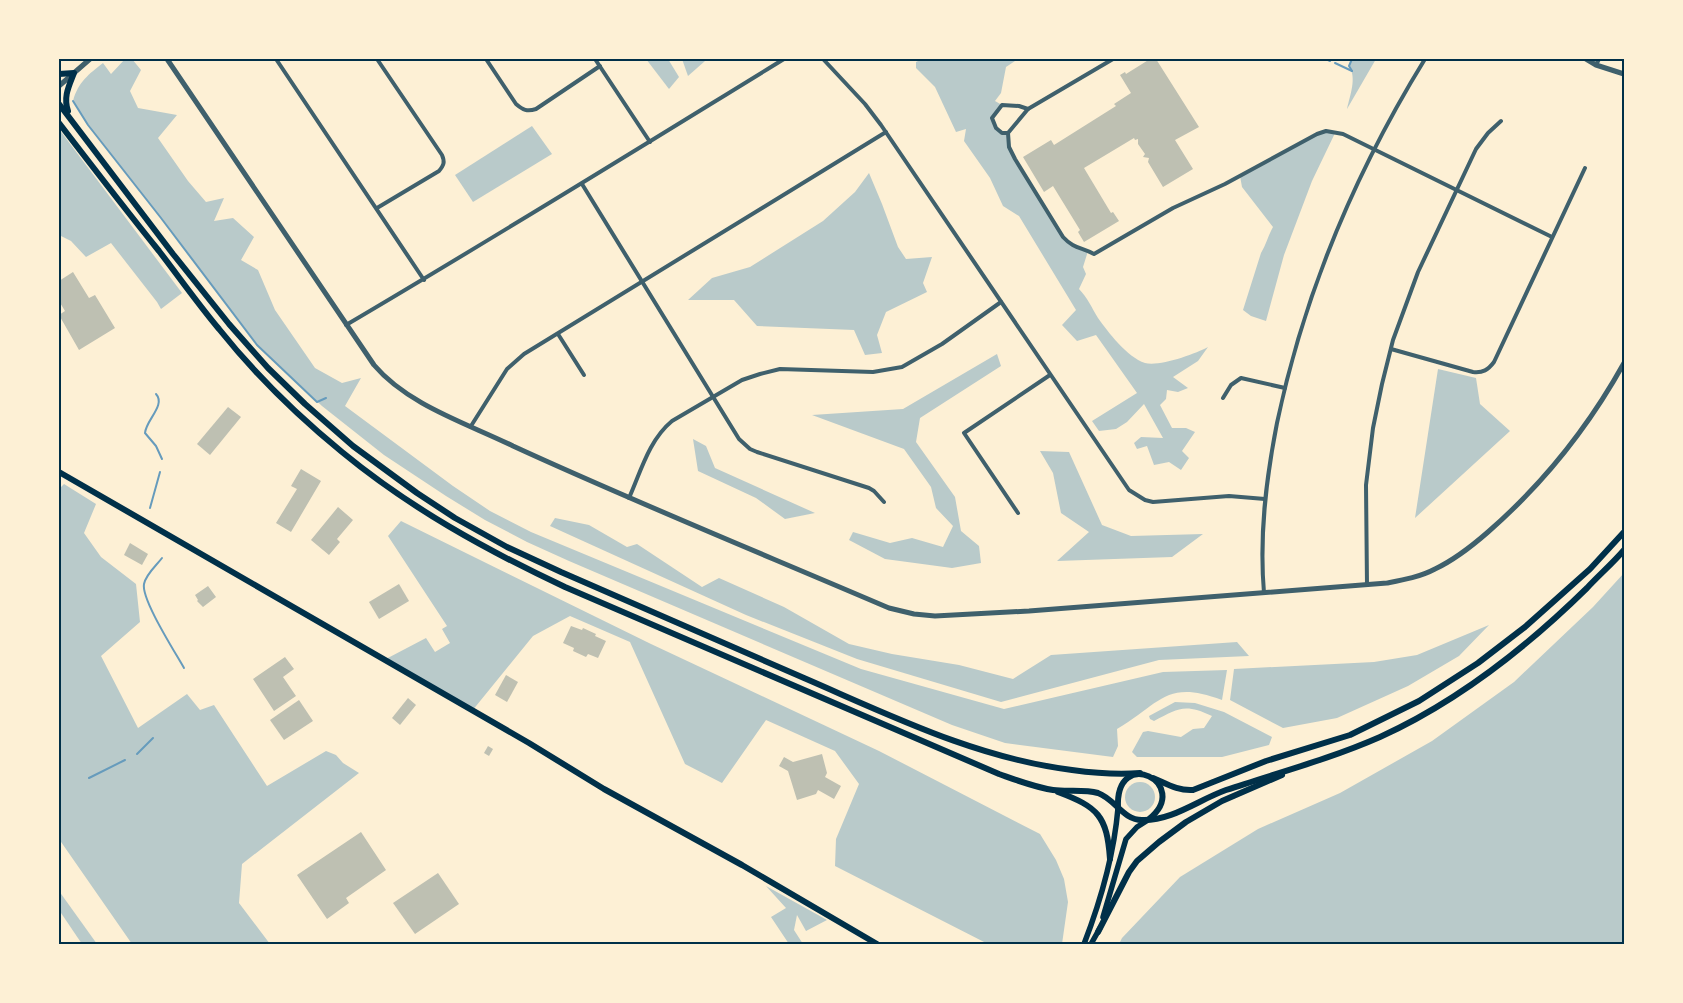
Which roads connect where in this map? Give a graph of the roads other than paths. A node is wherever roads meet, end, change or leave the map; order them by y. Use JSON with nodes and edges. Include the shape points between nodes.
{"nodes":[{"id":1,"x":90,"y":59,"type":"edge"},
{"id":2,"x":167,"y":59,"type":"edge"},
{"id":3,"x":276,"y":59,"type":"edge"},
{"id":4,"x":378,"y":59,"type":"edge"},
{"id":5,"x":486,"y":59,"type":"edge"},
{"id":6,"x":595,"y":59,"type":"edge"},
{"id":7,"x":784,"y":59,"type":"edge"},
{"id":8,"x":823,"y":59,"type":"edge"},
{"id":9,"x":1113,"y":59,"type":"edge"},
{"id":10,"x":1425,"y":59,"type":"edge"},
{"id":11,"x":1586,"y":59,"type":"edge"},
{"id":12,"x":1599,"y":59,"type":"edge"},
{"id":13,"x":1596,"y":65,"type":"junction"},
{"id":14,"x":600,"y":66,"type":"junction"},
{"id":15,"x":74,"y":73,"type":"junction"},
{"id":16,"x":59,"y":74,"type":"edge"},
{"id":17,"x":1624,"y":74,"type":"edge"},
{"id":18,"x":59,"y":86,"type":"edge"},
{"id":19,"x":59,"y":104,"type":"edge"},
{"id":20,"x":1028,"y":109,"type":"junction"},
{"id":21,"x":70,"y":117,"type":"junction"},
{"id":22,"x":1501,"y":120,"type":"dead end"},
{"id":23,"x":60,"y":126,"type":"edge"},
{"id":24,"x":886,"y":132,"type":"junction"},
{"id":25,"x":1008,"y":133,"type":"junction"},
{"id":26,"x":650,"y":142,"type":"junction"},
{"id":27,"x":1374,"y":150,"type":"junction"},
{"id":28,"x":1585,"y":168,"type":"dead end"},
{"id":29,"x":582,"y":184,"type":"junction"},
{"id":30,"x":1456,"y":191,"type":"junction"},
{"id":31,"x":377,"y":208,"type":"junction"},
{"id":32,"x":1552,"y":237,"type":"junction"},
{"id":33,"x":424,"y":280,"type":"junction"},
{"id":34,"x":642,"y":282,"type":"junction"},
{"id":35,"x":1001,"y":302,"type":"junction"},
{"id":36,"x":346,"y":325,"type":"junction"},
{"id":37,"x":558,"y":334,"type":"junction"},
{"id":38,"x":1391,"y":349,"type":"junction"},
{"id":39,"x":1624,"y":363,"type":"edge"},
{"id":40,"x":584,"y":375,"type":"dead end"},
{"id":41,"x":1050,"y":375,"type":"junction"},
{"id":42,"x":1285,"y":388,"type":"junction"},
{"id":43,"x":713,"y":397,"type":"junction"},
{"id":44,"x":1224,"y":398,"type":"dead end"},
{"id":45,"x":471,"y":426,"type":"junction"},
{"id":46,"x":59,"y":472,"type":"edge"},
{"id":47,"x":629,"y":498,"type":"junction"},
{"id":48,"x":1265,"y":499,"type":"junction"},
{"id":49,"x":884,"y":502,"type":"dead end"},
{"id":50,"x":1018,"y":513,"type":"dead end"},
{"id":51,"x":1624,"y":532,"type":"edge"},
{"id":52,"x":1624,"y":550,"type":"edge"},
{"id":53,"x":1368,"y":585,"type":"junction"},
{"id":54,"x":1264,"y":592,"type":"junction"},
{"id":55,"x":1324,"y":758,"type":"junction"},
{"id":56,"x":1140,"y":773,"type":"junction"},
{"id":57,"x":1153,"y":778,"type":"junction"},
{"id":58,"x":1052,"y":790,"type":"junction"},
{"id":59,"x":1118,"y":808,"type":"junction"},
{"id":60,"x":1148,"y":820,"type":"junction"},
{"id":61,"x":1110,"y":859,"type":"junction"},
{"id":62,"x":1098,"y":932,"type":"junction"},
{"id":63,"x":876,"y":944,"type":"edge"},
{"id":64,"x":1084,"y":944,"type":"edge"},
{"id":65,"x":1091,"y":944,"type":"edge"}],
"edges":[{"from":1,"to":15,"type":"street"},
{"from":2,"to":36,"type":"street"},
{"from":3,"to":31,"type":"street"},
{"from":4,"to":31,"type":"street","via":[[444,161],[439,171]]},
{"from":5,"to":14,"type":"street","via":[[516,104],[529,111]]},
{"from":6,"to":14,"type":"street"},
{"from":7,"to":26,"type":"street"},
{"from":8,"to":24,"type":"street"},
{"from":9,"to":20,"type":"street"},
{"from":10,"to":27,"type":"street","via":[[1394,109]]},
{"from":11,"to":13,"type":"street"},
{"from":12,"to":13,"type":"street"},
{"from":13,"to":17,"type":"street"},
{"from":14,"to":26,"type":"street"},
{"from":15,"to":16,"type":"main road"},
{"from":15,"to":18,"type":"street"},
{"from":15,"to":21,"type":"main road","via":[[65,103]]},
{"from":19,"to":21,"type":"main road"},
{"from":20,"to":25,"type":"street"},
{"from":20,"to":25,"type":"street","via":[[1002,105],[997,110],[992,118],[996,128]]},
{"from":21,"to":56,"type":"main road","via":[[173,254],[268,368],[352,446],[455,518],[561,572],[953,741],[1035,765],[1102,774]]},
{"from":22,"to":30,"type":"street","via":[[1476,149]]},
{"from":23,"to":58,"type":"main road","via":[[220,330],[261,377],[342,453],[406,501],[469,539],[565,587],[999,774]]},
{"from":24,"to":34,"type":"street"},
{"from":24,"to":35,"type":"street"},
{"from":25,"to":27,"type":"street","via":[[1009,147],[1015,159],[1063,237],[1076,248],[1094,254],[1173,208],[1317,134],[1336,131]]},
{"from":26,"to":29,"type":"street"},
{"from":27,"to":30,"type":"street"},
{"from":27,"to":42,"type":"street","via":[[1319,275]]},
{"from":28,"to":32,"type":"street"},
{"from":29,"to":33,"type":"street"},
{"from":29,"to":34,"type":"street"},
{"from":30,"to":32,"type":"street"},
{"from":30,"to":38,"type":"street","via":[[1418,272]]},
{"from":31,"to":33,"type":"street"},
{"from":32,"to":38,"type":"street","via":[[1489,368],[1481,373],[1472,372]]},
{"from":33,"to":36,"type":"street"},
{"from":34,"to":37,"type":"street"},
{"from":34,"to":43,"type":"street"},
{"from":35,"to":41,"type":"street"},
{"from":35,"to":43,"type":"street","via":[[942,344],[902,367],[873,372],[780,369],[742,380]]},
{"from":36,"to":45,"type":"street","via":[[374,365],[396,387]]},
{"from":37,"to":40,"type":"street"},
{"from":37,"to":45,"type":"street","via":[[524,354],[507,369]]},
{"from":38,"to":53,"type":"street","via":[[1374,428],[1366,486]]},
{"from":39,"to":53,"type":"street","via":[[1580,433],[1499,522],[1455,558],[1435,569],[1410,579]]},
{"from":41,"to":48,"type":"street","via":[[1123,483],[1137,496],[1153,502],[1229,496]]},
{"from":41,"to":50,"type":"street","via":[[964,433]]},
{"from":42,"to":44,"type":"street","via":[[1241,378],[1231,385]]},
{"from":42,"to":48,"type":"street"},
{"from":43,"to":47,"type":"street","via":[[672,421],[658,434]]},
{"from":43,"to":49,"type":"street","via":[[739,438],[750,449],[869,488]]},
{"from":45,"to":47,"type":"street"},
{"from":46,"to":63,"type":"main road"},
{"from":47,"to":54,"type":"street","via":[[889,608],[914,614],[935,616],[1029,611]]},
{"from":48,"to":54,"type":"street","via":[[1262,535]]},
{"from":51,"to":57,"type":"main road","via":[[1590,569],[1525,626],[1478,663],[1420,701],[1350,735],[1266,761],[1193,790],[1183,791]]},
{"from":52,"to":55,"type":"main road","via":[[1566,608],[1472,684],[1389,732]]},
{"from":53,"to":54,"type":"street"},
{"from":55,"to":60,"type":"main road","via":[[1213,794],[1163,818]]},
{"from":55,"to":62,"type":"main road","via":[[1222,801],[1159,842],[1137,860]]},
{"from":56,"to":57,"type":"main road"},
{"from":56,"to":59,"type":"main road","via":[[1127,778],[1122,784]]},
{"from":57,"to":60,"type":"main road","via":[[1162,796],[1158,811]]},
{"from":58,"to":59,"type":"main road","via":[[1097,793]]},
{"from":58,"to":61,"type":"main road","via":[[1090,806],[1100,817],[1106,829]]},
{"from":59,"to":60,"type":"main road","via":[[1135,819]]},
{"from":59,"to":61,"type":"main road"},
{"from":60,"to":62,"type":"main road","via":[[1126,839]]},
{"from":61,"to":64,"type":"main road","via":[[1100,901]]},
{"from":62,"to":65,"type":"main road"}]}
